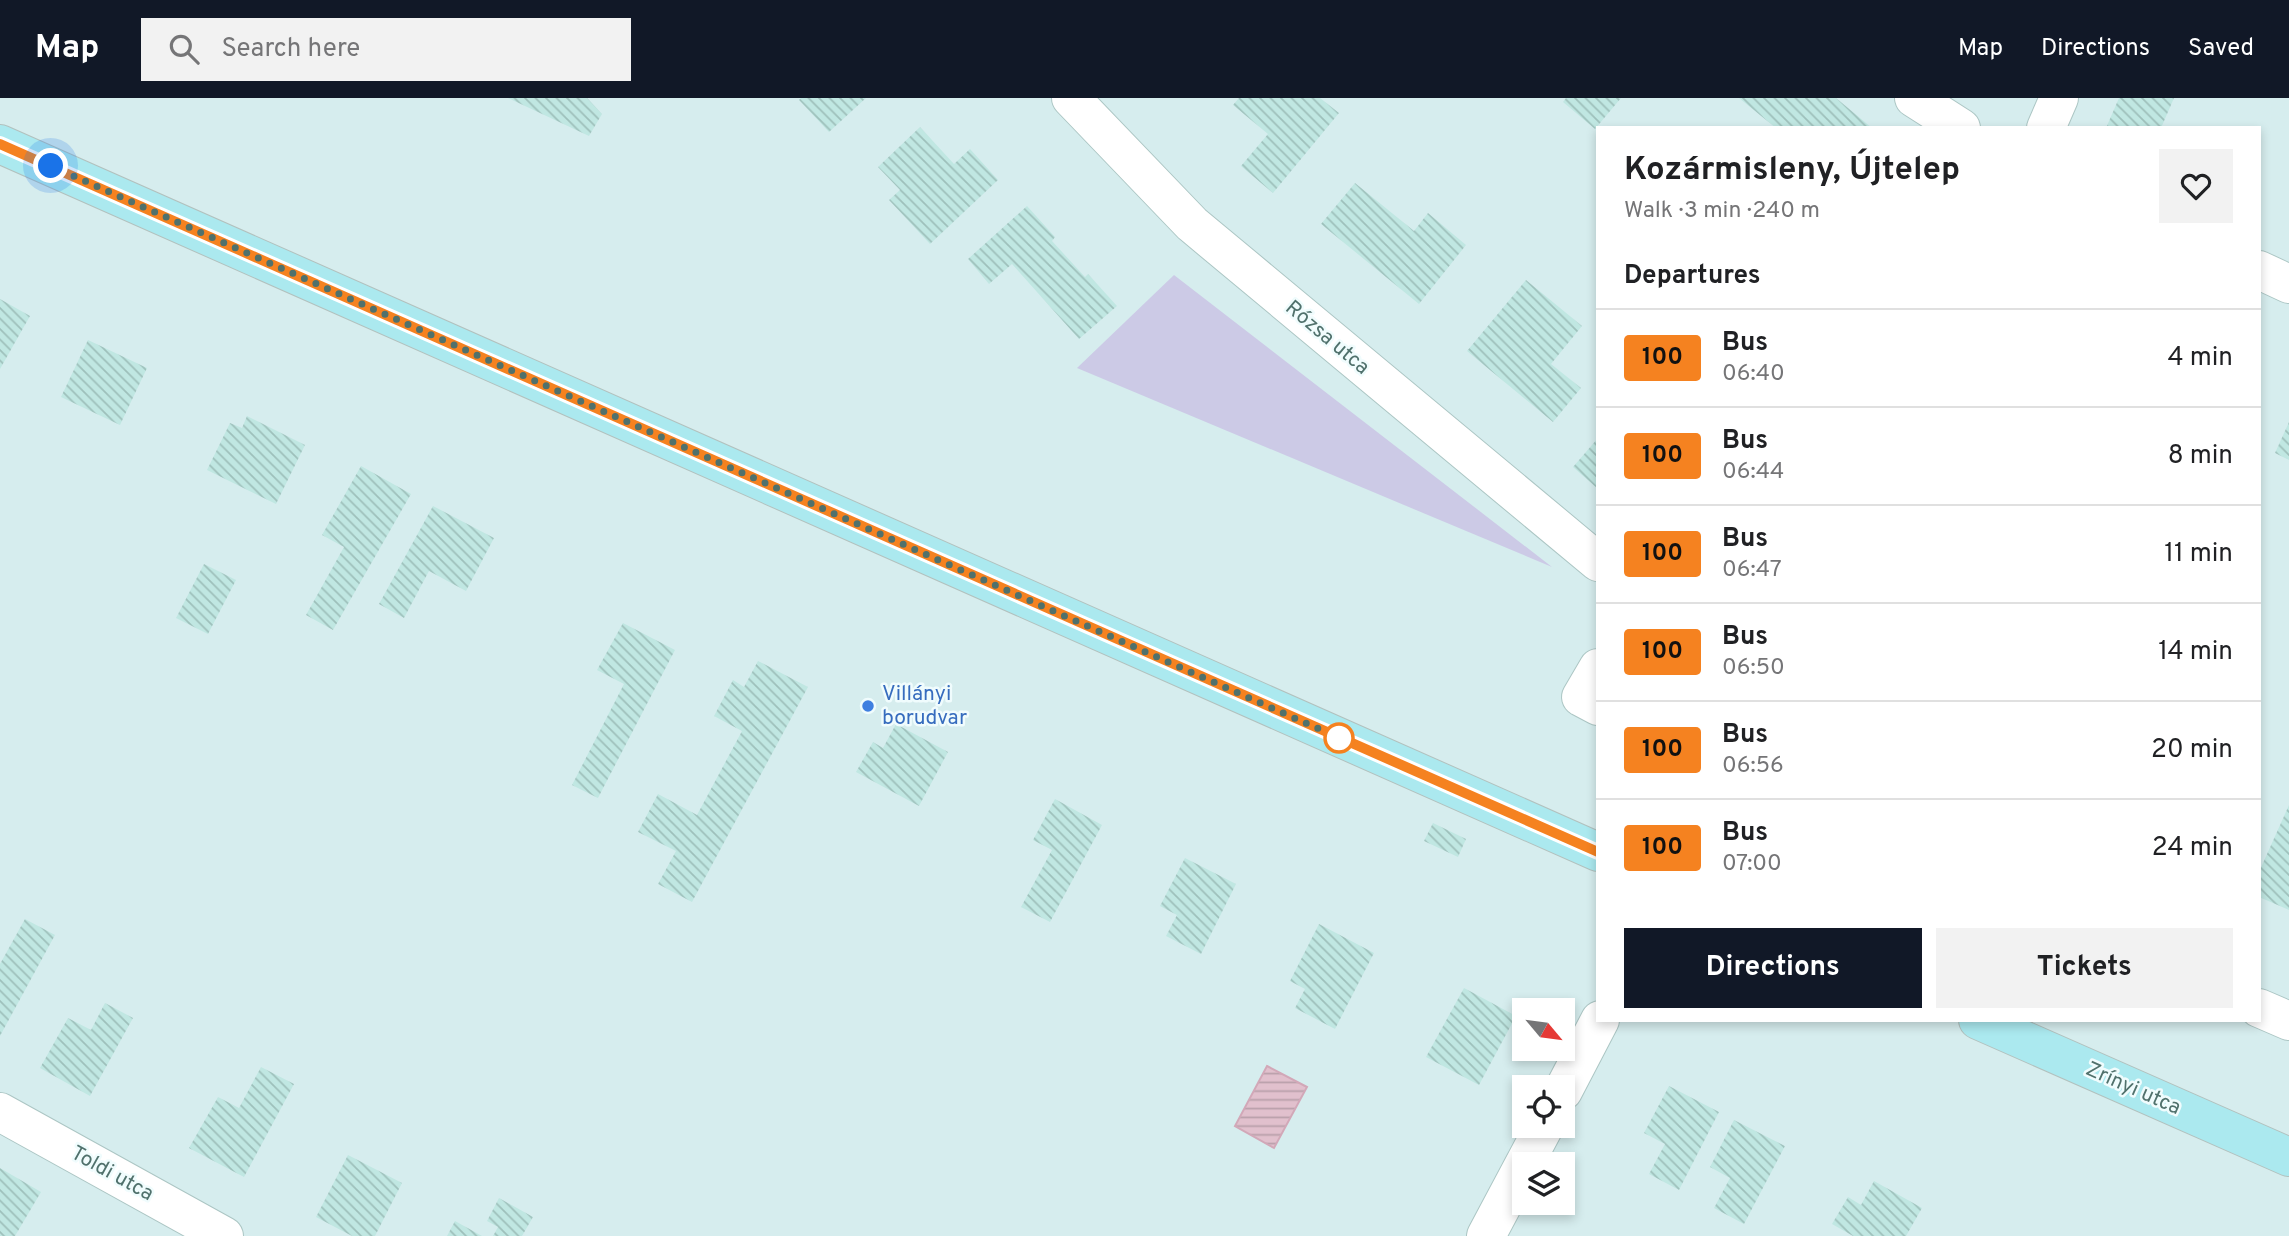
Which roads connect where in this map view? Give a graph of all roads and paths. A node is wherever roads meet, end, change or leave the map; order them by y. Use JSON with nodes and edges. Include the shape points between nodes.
{"nodes":[{"id":1,"x":1071,"y":98,"type":"edge"},
{"id":2,"x":1914,"y":98,"type":"edge"},
{"id":3,"x":2059,"y":98,"type":"edge"},
{"id":4,"x":1958,"y":126,"type":"edge"},
{"id":5,"x":2047,"y":126,"type":"edge"},
{"id":6,"x":0,"y":144,"type":"edge"},
{"id":7,"x":2261,"y":271,"type":"edge"},
{"id":8,"x":2289,"y":284,"type":"edge"},
{"id":9,"x":1596,"y":560,"type":"edge"},
{"id":10,"x":1596,"y":671,"type":"edge"},
{"id":11,"x":1596,"y":705,"type":"edge"},
{"id":12,"x":1596,"y":851,"type":"edge"},
{"id":13,"x":2261,"y":1009,"type":"edge"},
{"id":14,"x":2289,"y":1021,"type":"edge"},
{"id":15,"x":1599,"y":1022,"type":"edge"},
{"id":16,"x":1983,"y":1022,"type":"edge"},
{"id":17,"x":1571,"y":1075,"type":"edge"},
{"id":18,"x":0,"y":1112,"type":"edge"},
{"id":19,"x":1538,"y":1138,"type":"edge"},
{"id":20,"x":2289,"y":1157,"type":"edge"},
{"id":21,"x":225,"y":1236,"type":"edge"},
{"id":22,"x":1486,"y":1236,"type":"edge"}],
"edges":[{"from":1,"to":9,"type":"street","name":"Rózsa utca","via":[[1192,224]]},
{"from":2,"to":4,"type":"street"},
{"from":3,"to":5,"type":"street"},
{"from":6,"to":12,"type":"main road"},
{"from":7,"to":8,"type":"street"},
{"from":10,"to":11,"type":"street","via":[[1581,697]]},
{"from":13,"to":14,"type":"street"},
{"from":15,"to":17,"type":"street"},
{"from":16,"to":20,"type":"main road","name":"Zrínyi utca"},
{"from":18,"to":21,"type":"street","name":"Toldi utca"},
{"from":19,"to":22,"type":"street"}]}
